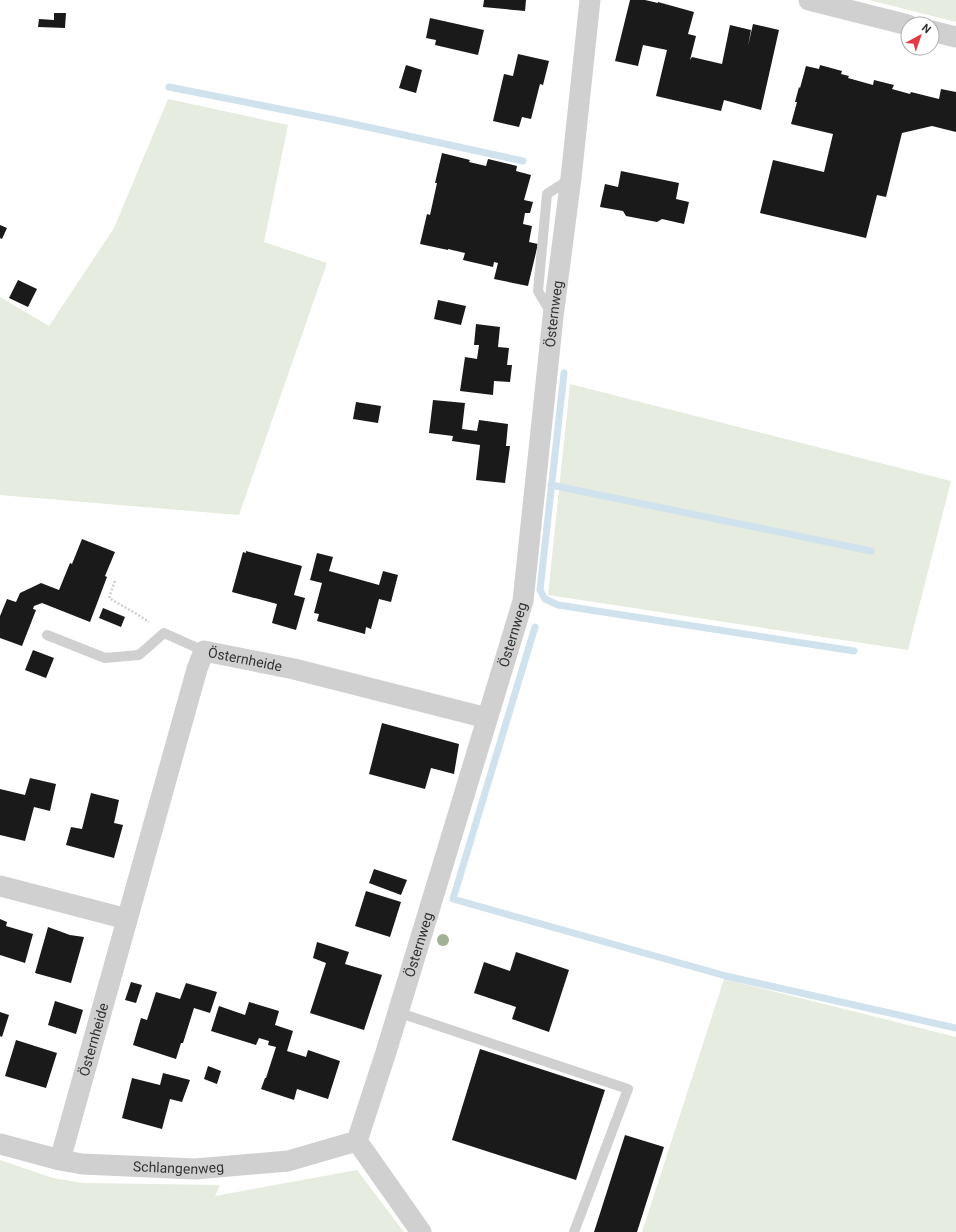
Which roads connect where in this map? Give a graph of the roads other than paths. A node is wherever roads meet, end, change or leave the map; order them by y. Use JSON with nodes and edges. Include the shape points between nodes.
{"nodes":[{"id":1,"x":590,"y":0,"type":"edge"},
{"id":2,"x":809,"y":0,"type":"edge"},
{"id":3,"x":900,"y":23,"type":"edge"},
{"id":4,"x":940,"y":33,"type":"edge"},
{"id":5,"x":956,"y":37,"type":"edge"},
{"id":6,"x":48,"y":635,"type":"dead end"},
{"id":7,"x":204,"y":651,"type":"junction"},
{"id":8,"x":487,"y":718,"type":"junction"},
{"id":9,"x":0,"y":886,"type":"edge"},
{"id":10,"x":127,"y":919,"type":"junction"},
{"id":11,"x":397,"y":1012,"type":"junction"},
{"id":12,"x":357,"y":1141,"type":"junction"},
{"id":13,"x":0,"y":1144,"type":"edge"},
{"id":14,"x":60,"y":1160,"type":"junction"},
{"id":15,"x":421,"y":1232,"type":"edge"},
{"id":16,"x":574,"y":1232,"type":"edge"}],
"edges":[{"from":1,"to":8,"type":"street","name":"Östernweg","via":[[523,601]]},
{"from":2,"to":3,"type":"street"},
{"from":4,"to":5,"type":"street"},
{"from":6,"to":7,"type":"lane","via":[[104,658],[139,655],[164,633]]},
{"from":7,"to":8,"type":"street","name":"Östernheide","via":[[294,669]]},
{"from":7,"to":10,"type":"street","name":"Östernheide"},
{"from":8,"to":11,"type":"street","name":"Östernweg"},
{"from":9,"to":10,"type":"street"},
{"from":10,"to":14,"type":"street","name":"Östernheide"},
{"from":11,"to":12,"type":"street","name":"Östernweg"},
{"from":11,"to":16,"type":"lane","via":[[628,1089]]},
{"from":12,"to":14,"type":"street","name":"Schlangenweg","via":[[288,1161],[195,1169],[82,1164]]},
{"from":12,"to":15,"type":"street"},
{"from":13,"to":14,"type":"street","name":"Schlangenweg"}]}
